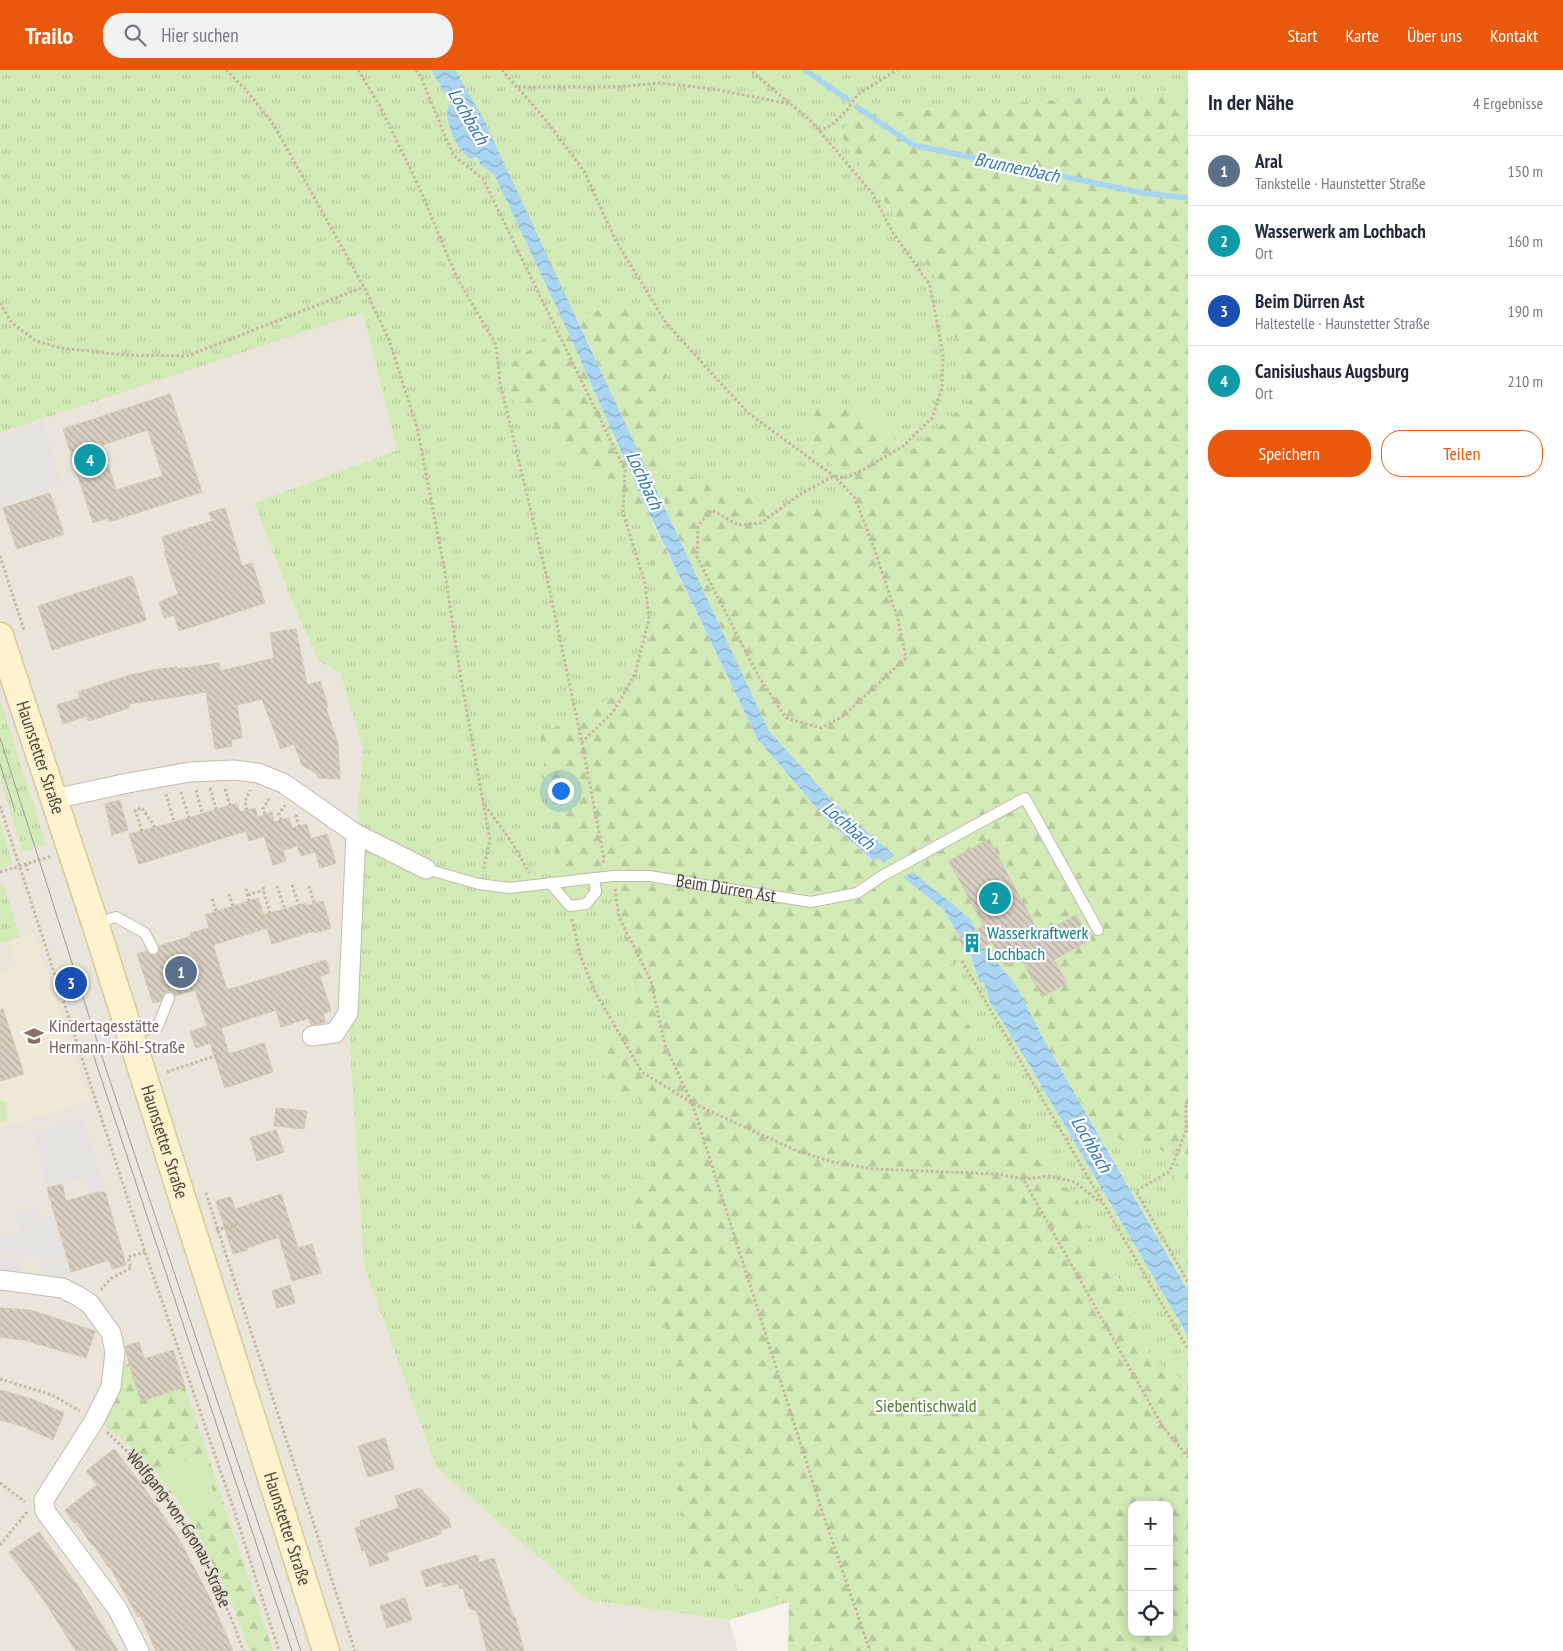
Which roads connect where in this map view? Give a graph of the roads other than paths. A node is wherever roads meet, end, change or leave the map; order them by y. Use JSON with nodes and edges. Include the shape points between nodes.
{"nodes":[{"id":1,"x":0,"y":636,"type":"edge"},
{"id":2,"x":54,"y":798,"type":"junction"},
{"id":3,"x":356,"y":834,"type":"junction"},
{"id":4,"x":426,"y":869,"type":"joint"},
{"id":5,"x":603,"y":877,"type":"junction"},
{"id":6,"x":550,"y":883,"type":"junction"},
{"id":7,"x":95,"y":923,"type":"junction"},
{"id":8,"x":1098,"y":930,"type":"dead end"},
{"id":9,"x":153,"y":948,"type":"dead end"},
{"id":10,"x":169,"y":998,"type":"dead end"},
{"id":11,"x":130,"y":1034,"type":"junction"},
{"id":12,"x":312,"y":1036,"type":"dead end"},
{"id":13,"x":0,"y":1280,"type":"edge"},
{"id":14,"x":139,"y":1651,"type":"edge"},
{"id":15,"x":326,"y":1651,"type":"edge"}],
"edges":[{"from":1,"to":2,"type":"main road","name":"Haunstetter Straße"},
{"from":2,"to":3,"type":"street","name":"Beim Dürren Ast","via":[[176,774],[234,770],[283,783]]},
{"from":2,"to":7,"type":"main road","name":"Haunstetter Straße"},
{"from":3,"to":4,"type":"street","name":"Beim Dürren Ast"},
{"from":3,"to":12,"type":"street","via":[[348,1013],[335,1033]]},
{"from":4,"to":6,"type":"lane","name":"Beim Dürren Ast","via":[[479,884],[510,888]]},
{"from":5,"to":6,"type":"lane","name":"Beim Dürren Ast"},
{"from":5,"to":6,"type":"lane","via":[[586,904],[570,906]]},
{"from":5,"to":8,"type":"lane","name":"Beim Dürren Ast","via":[[649,876],[811,902],[857,893],[1025,798]]},
{"from":7,"to":9,"type":"lane","via":[[116,917],[145,934]]},
{"from":7,"to":11,"type":"main road","name":"Haunstetter Straße"},
{"from":10,"to":11,"type":"lane","via":[[158,1026]]},
{"from":11,"to":15,"type":"main road","name":"Haunstetter Straße"},
{"from":13,"to":14,"type":"street","via":[[62,1288],[90,1304],[111,1333],[115,1352],[111,1387],[94,1421],[44,1500],[45,1511],[117,1608]]}]}
